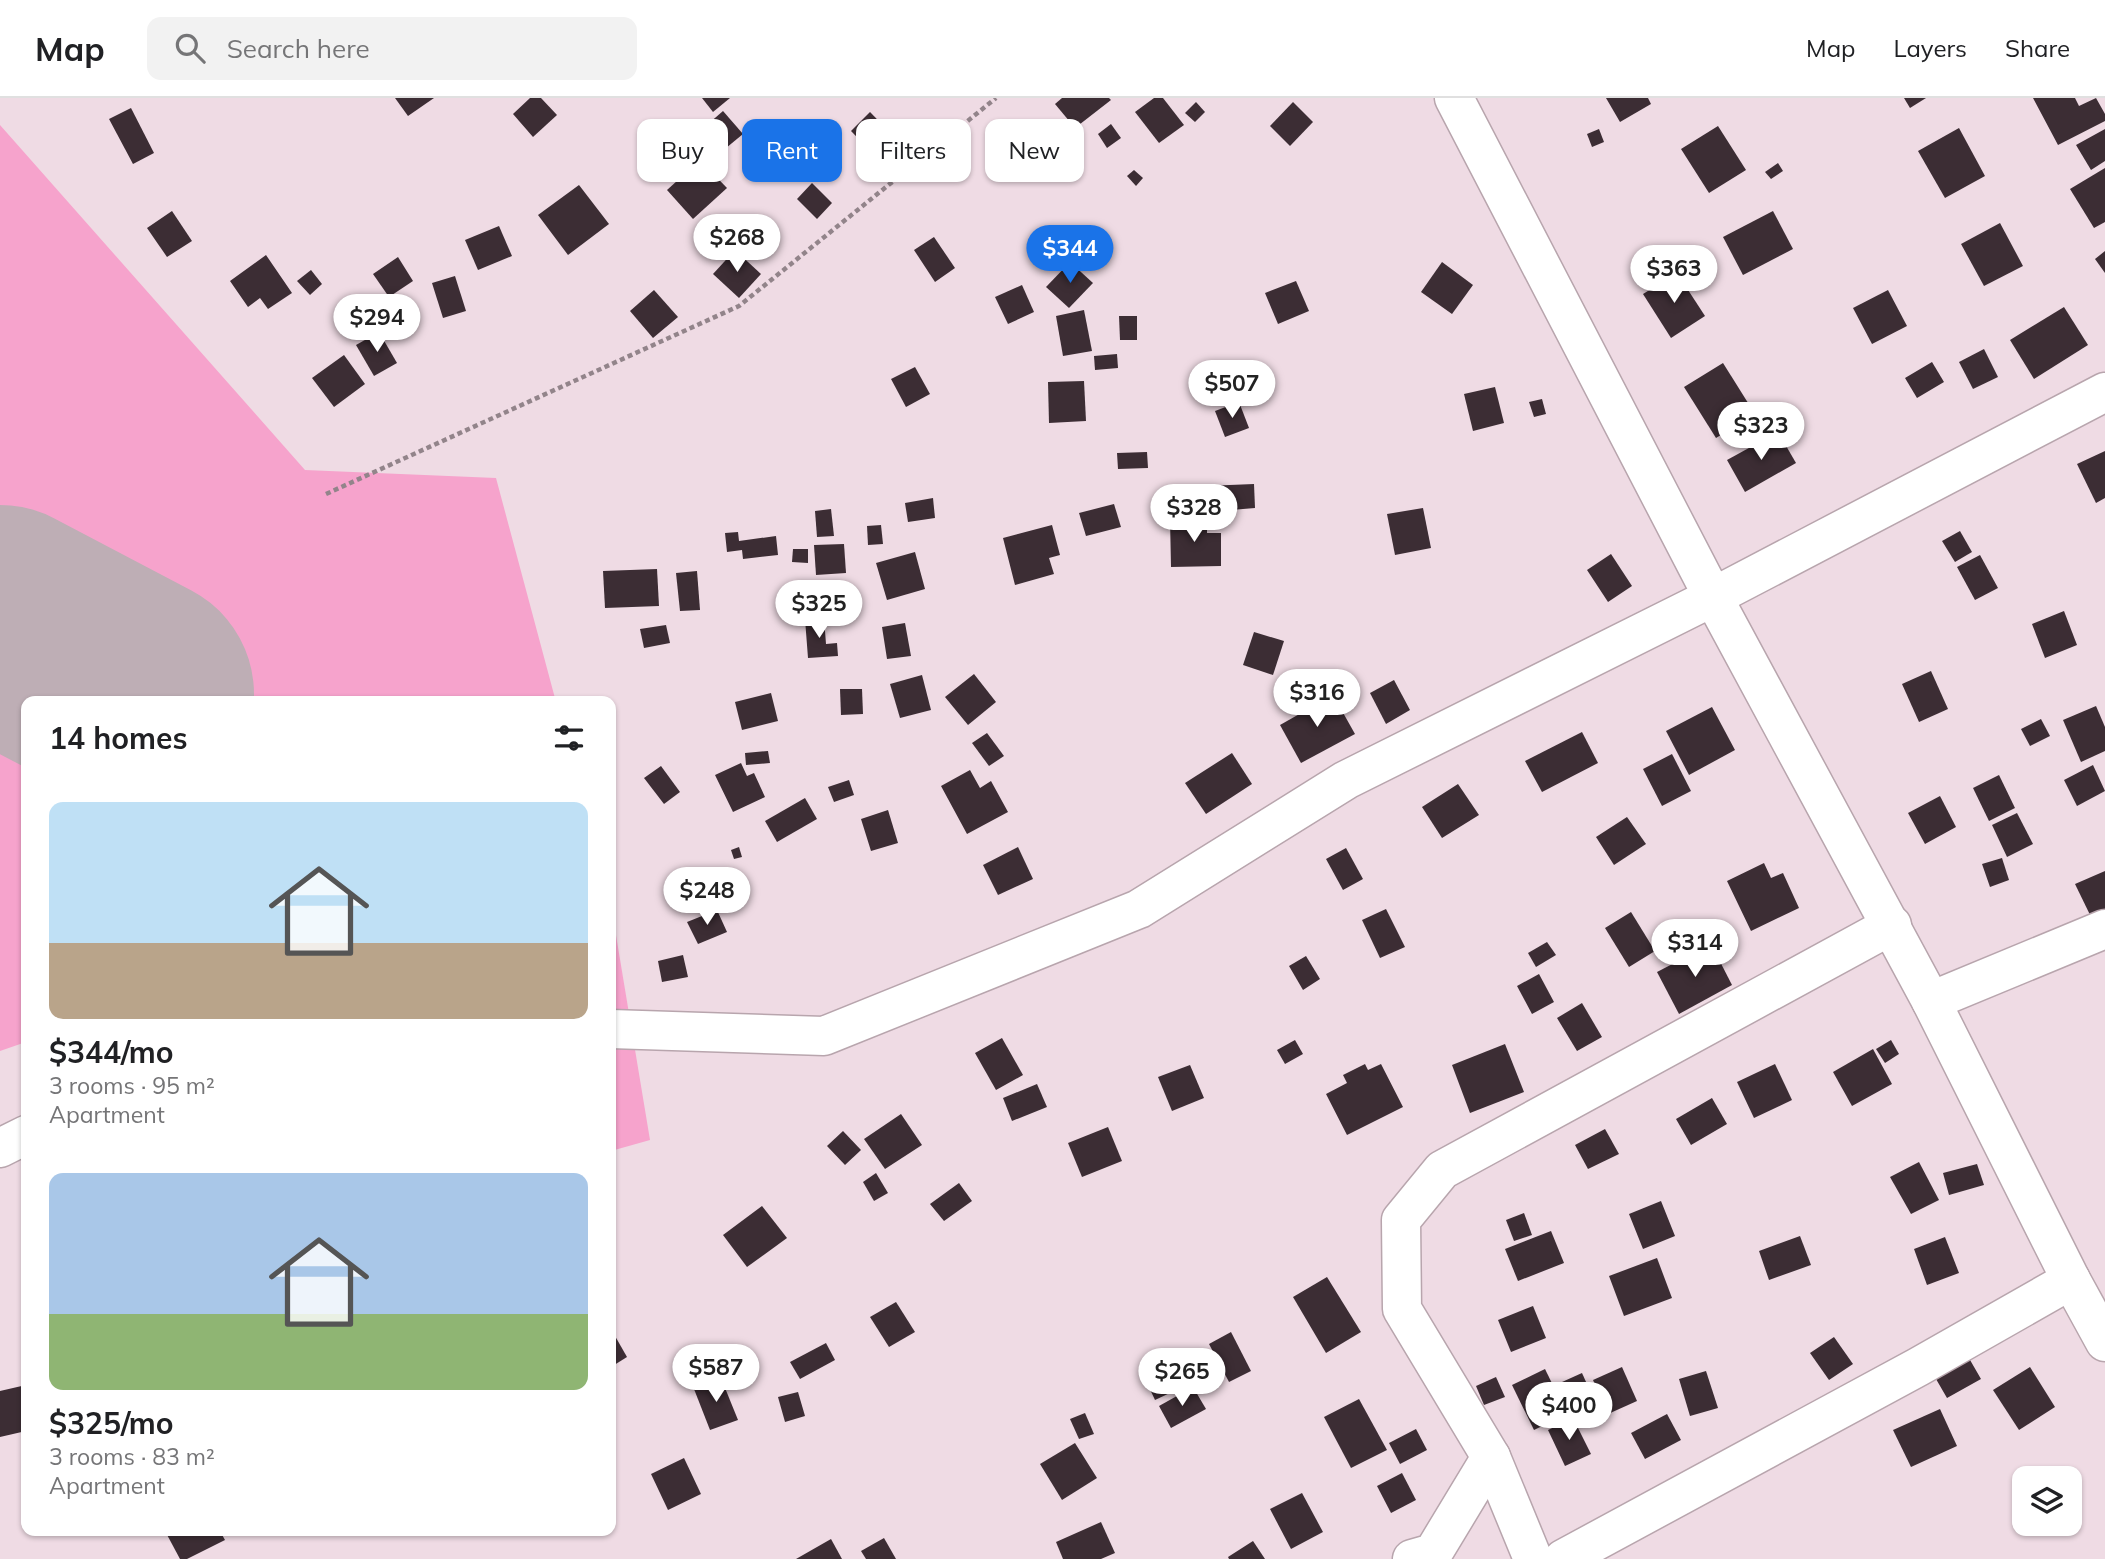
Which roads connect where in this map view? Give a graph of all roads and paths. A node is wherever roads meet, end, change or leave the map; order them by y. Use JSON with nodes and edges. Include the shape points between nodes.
{"nodes":[{"id":1,"x":996,"y":98,"type":"edge"},
{"id":2,"x":1454,"y":98,"type":"edge"},
{"id":3,"x":2105,"y":392,"type":"edge"},
{"id":4,"x":326,"y":494,"type":"dead end"},
{"id":5,"x":1713,"y":597,"type":"junction"},
{"id":6,"x":1892,"y":925,"type":"junction"},
{"id":7,"x":2105,"y":929,"type":"edge"},
{"id":8,"x":1931,"y":1001,"type":"junction"},
{"id":9,"x":616,"y":1029,"type":"edge"},
{"id":10,"x":21,"y":1138,"type":"edge"},
{"id":11,"x":0,"y":1148,"type":"edge"},
{"id":12,"x":2071,"y":1280,"type":"junction"},
{"id":13,"x":2105,"y":1342,"type":"edge"},
{"id":14,"x":1491,"y":1457,"type":"junction"},
{"id":15,"x":1437,"y":1557,"type":"edge"},
{"id":16,"x":1533,"y":1559,"type":"edge"},
{"id":17,"x":1563,"y":1559,"type":"edge"}],
"edges":[{"from":1,"to":4,"type":"path","via":[[739,306]]},
{"from":2,"to":5,"type":"street"},
{"from":3,"to":5,"type":"street"},
{"from":5,"to":6,"type":"street"},
{"from":5,"to":9,"type":"street","via":[[1346,780],[1139,909],[824,1036]]},
{"from":6,"to":8,"type":"street"},
{"from":6,"to":14,"type":"street","via":[[1442,1170],[1401,1220],[1402,1309]]},
{"from":7,"to":8,"type":"street"},
{"from":8,"to":12,"type":"street"},
{"from":10,"to":11,"type":"street"},
{"from":12,"to":13,"type":"street"},
{"from":12,"to":17,"type":"street"},
{"from":14,"to":15,"type":"street"},
{"from":14,"to":16,"type":"street"}]}
